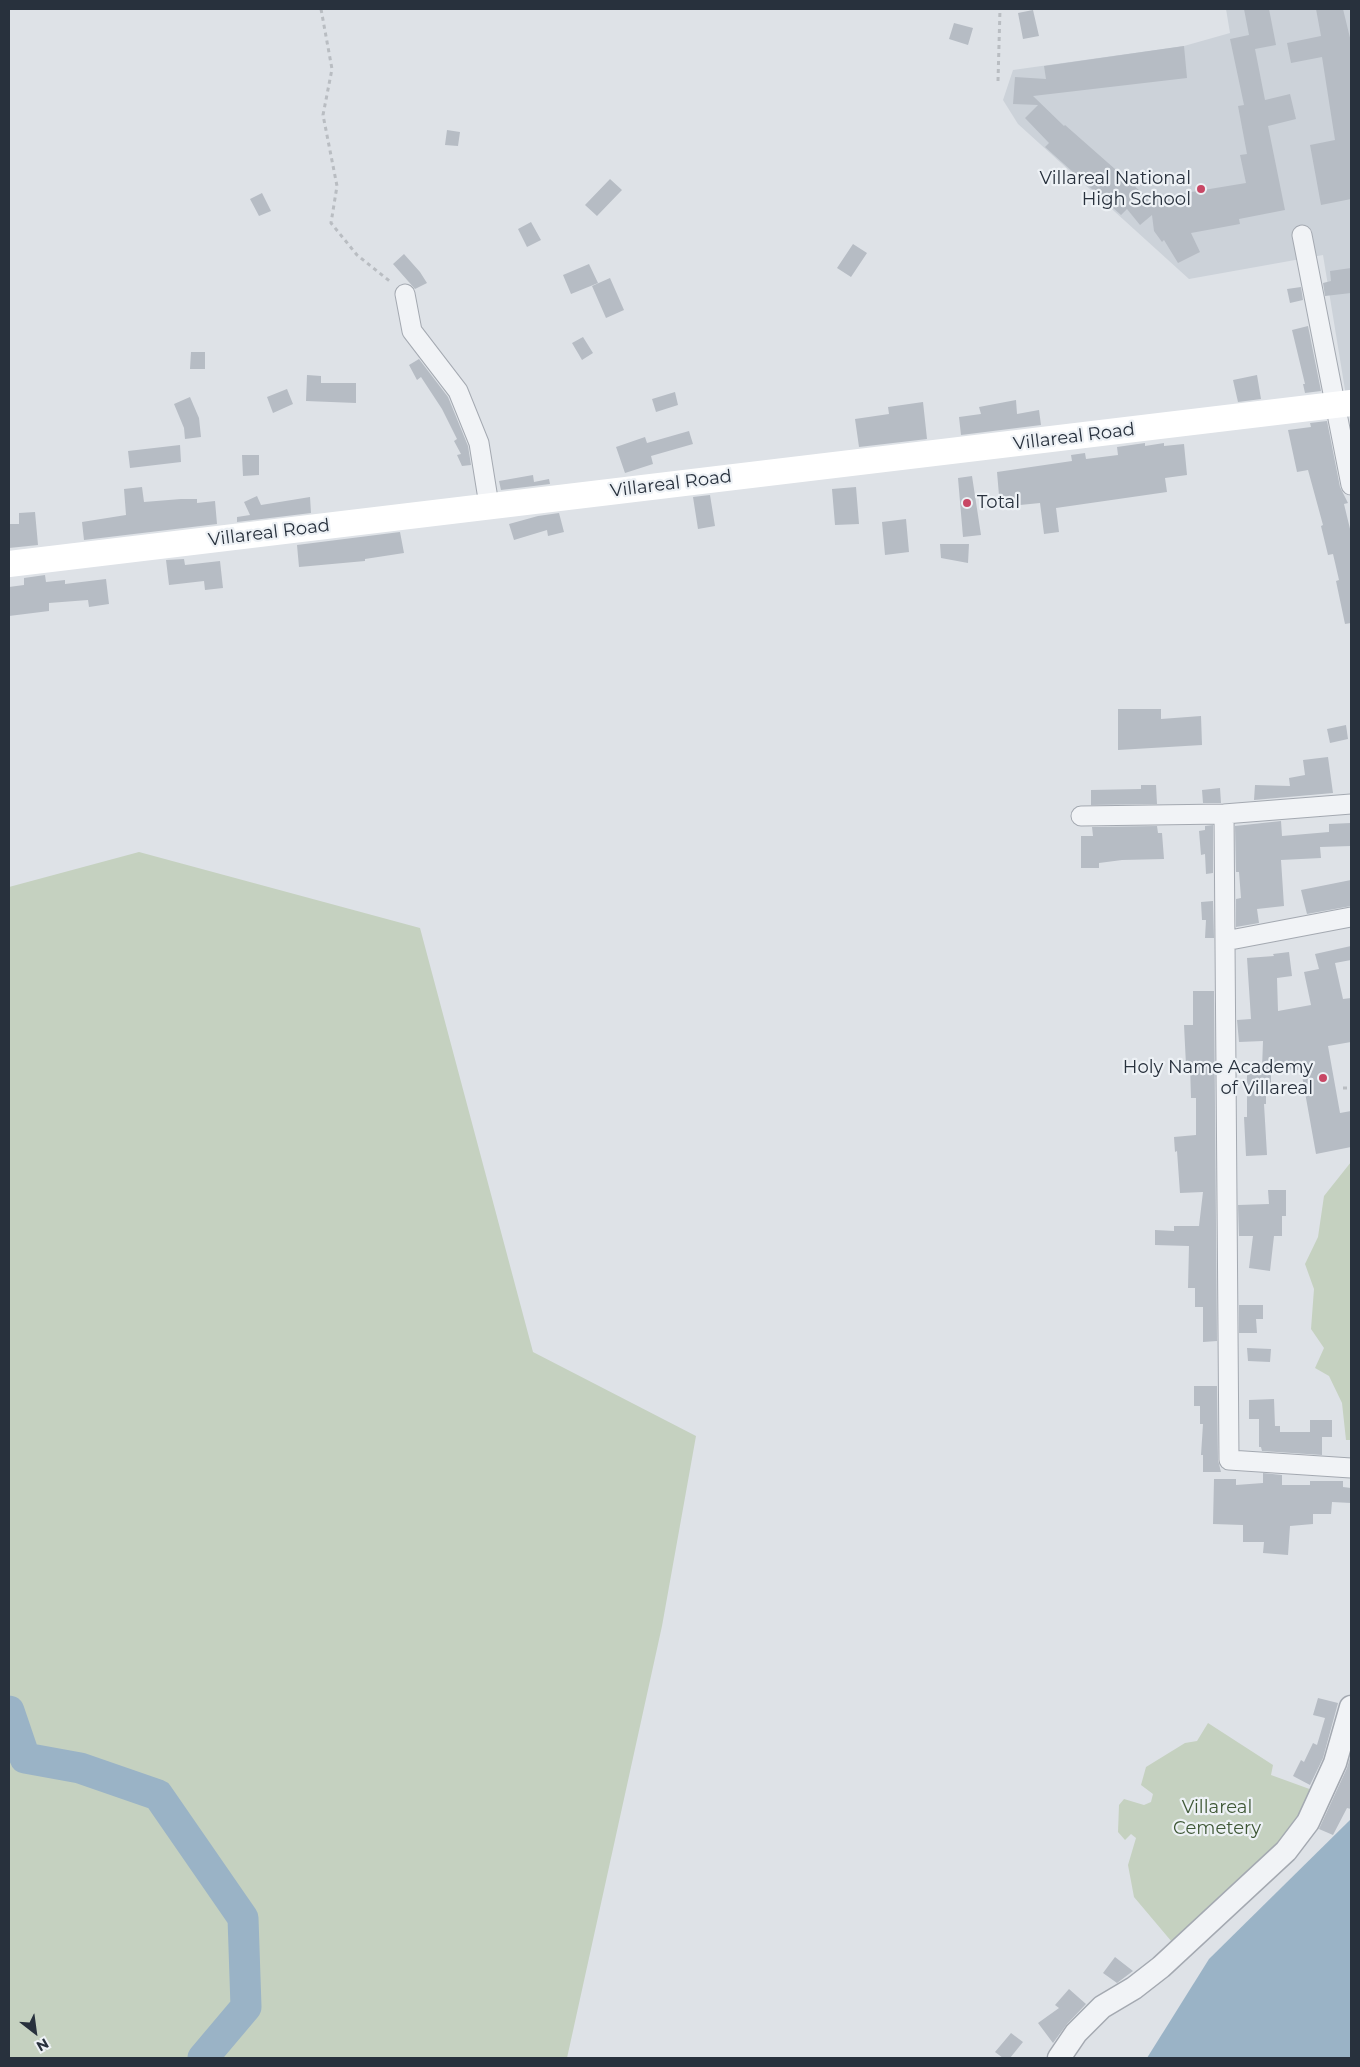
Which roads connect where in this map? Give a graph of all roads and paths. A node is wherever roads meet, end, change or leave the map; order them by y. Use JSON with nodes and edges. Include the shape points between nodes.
{"nodes":[{"id":1,"x":321,"y":9,"type":"edge"},
{"id":2,"x":1000,"y":9,"type":"edge"},
{"id":3,"x":998,"y":81,"type":"dead end"},
{"id":4,"x":1302,"y":235,"type":"dead end"},
{"id":5,"x":405,"y":294,"type":"joint"},
{"id":6,"x":1343,"y":404,"type":"edge"},
{"id":7,"x":1351,"y":484,"type":"edge"},
{"id":8,"x":488,"y":506,"type":"junction"},
{"id":9,"x":9,"y":564,"type":"edge"},
{"id":10,"x":1351,"y":804,"type":"edge"},
{"id":11,"x":1224,"y":814,"type":"junction"},
{"id":12,"x":1081,"y":816,"type":"dead end"},
{"id":13,"x":1351,"y":917,"type":"edge"},
{"id":14,"x":1225,"y":941,"type":"junction"},
{"id":15,"x":1343,"y":1088,"type":"dead end"},
{"id":16,"x":1351,"y":1088,"type":"edge"},
{"id":17,"x":1351,"y":1468,"type":"edge"},
{"id":18,"x":1351,"y":1708,"type":"edge"},
{"id":19,"x":1059,"y":2058,"type":"edge"}],
"edges":[{"from":1,"to":5,"type":"path","via":[[332,69],[323,115],[337,186],[331,224],[357,255]]},
{"from":2,"to":3,"type":"path"},
{"from":4,"to":6,"type":"street"},
{"from":5,"to":8,"type":"street","via":[[412,331],[458,391],[479,443]]},
{"from":6,"to":7,"type":"street"},
{"from":6,"to":8,"type":"main road","name":"Villareal Road"},
{"from":8,"to":9,"type":"main road","name":"Villareal Road"},
{"from":10,"to":11,"type":"street"},
{"from":11,"to":12,"type":"street"},
{"from":11,"to":14,"type":"street"},
{"from":13,"to":14,"type":"street"},
{"from":14,"to":17,"type":"street","via":[[1229,1460]]},
{"from":15,"to":16,"type":"path"},
{"from":18,"to":19,"type":"street","via":[[1335,1763],[1308,1822],[1286,1851],[1161,1967],[1102,2007],[1076,2033]]}]}
